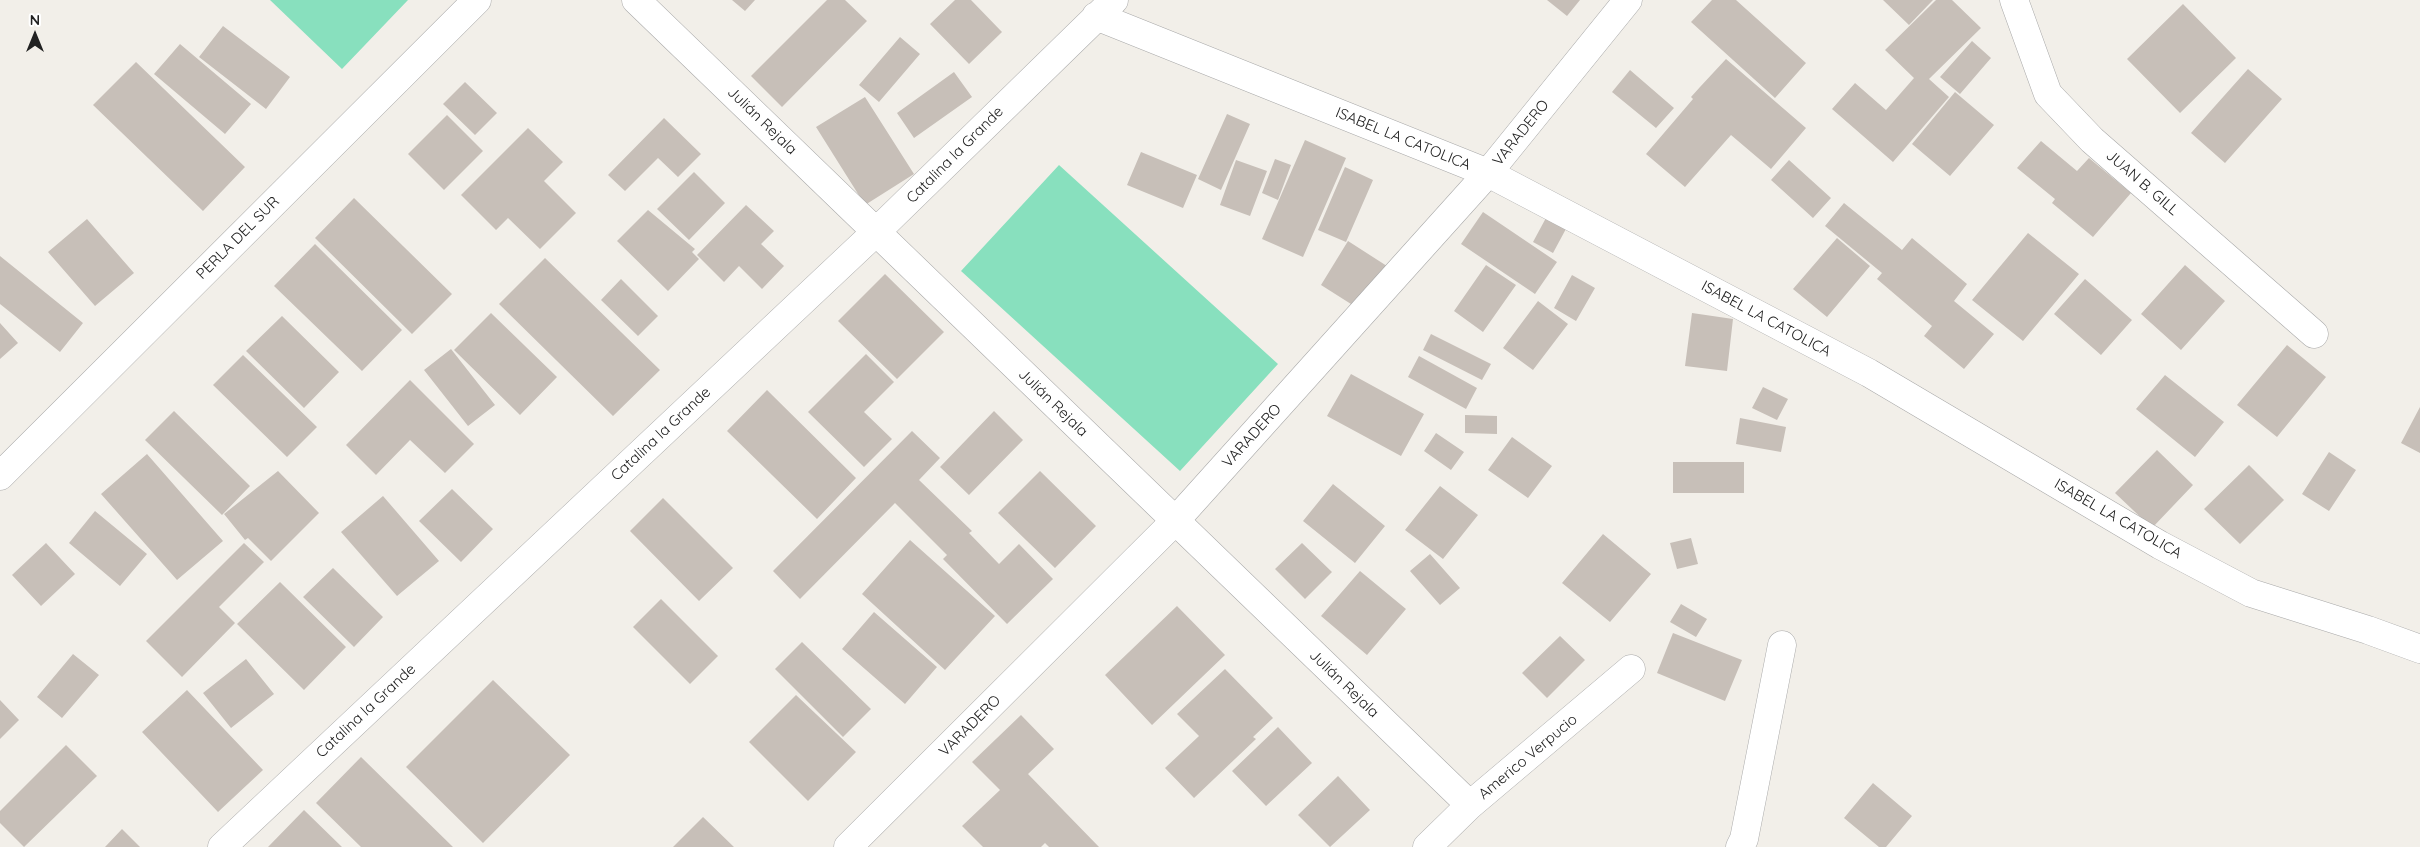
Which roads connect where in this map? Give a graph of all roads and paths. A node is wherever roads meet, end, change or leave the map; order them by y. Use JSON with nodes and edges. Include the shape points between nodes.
{"nodes":[{"id":1,"x":477,"y":0,"type":"edge"},
{"id":2,"x":636,"y":0,"type":"edge"},
{"id":3,"x":1628,"y":0,"type":"edge"},
{"id":4,"x":2014,"y":0,"type":"edge"},
{"id":5,"x":1105,"y":8,"type":"edge"},
{"id":6,"x":1488,"y":173,"type":"junction"},
{"id":7,"x":877,"y":231,"type":"junction"},
{"id":8,"x":2314,"y":334,"type":"dead end"},
{"id":9,"x":0,"y":476,"type":"edge"},
{"id":10,"x":1175,"y":521,"type":"junction"},
{"id":11,"x":1782,"y":645,"type":"dead end"},
{"id":12,"x":2420,"y":649,"type":"edge"},
{"id":13,"x":1631,"y":669,"type":"dead end"},
{"id":14,"x":1470,"y":805,"type":"junction"},
{"id":15,"x":222,"y":847,"type":"edge"},
{"id":16,"x":848,"y":847,"type":"edge"},
{"id":17,"x":1427,"y":847,"type":"edge"},
{"id":18,"x":1740,"y":847,"type":"edge"}],
"edges":[{"from":1,"to":9,"type":"street","name":"PERLA DEL SUR"},
{"from":2,"to":7,"type":"street","name":"Julián Rejala"},
{"from":3,"to":6,"type":"street","name":"VARADERO"},
{"from":4,"to":8,"type":"street","name":"JUAN B. GILL","via":[[2048,94],[2092,140]]},
{"from":5,"to":6,"type":"street","name":"ISABEL LA CATOLICA"},
{"from":5,"to":7,"type":"street","name":"Catalina la Grande"},
{"from":6,"to":10,"type":"street","name":"VARADERO"},
{"from":6,"to":12,"type":"street","name":"ISABEL LA CATOLICA","via":[[1869,373],[2160,545],[2252,593]]},
{"from":7,"to":10,"type":"street","name":"Julián Rejala"},
{"from":7,"to":15,"type":"street","name":"Catalina la Grande"},
{"from":10,"to":14,"type":"street","name":"Julián Rejala"},
{"from":10,"to":16,"type":"street","name":"VARADERO"},
{"from":11,"to":18,"type":"street"},
{"from":13,"to":14,"type":"street","name":"Americo Verpucio"},
{"from":14,"to":17,"type":"street","name":"Americo Verpucio"}]}
